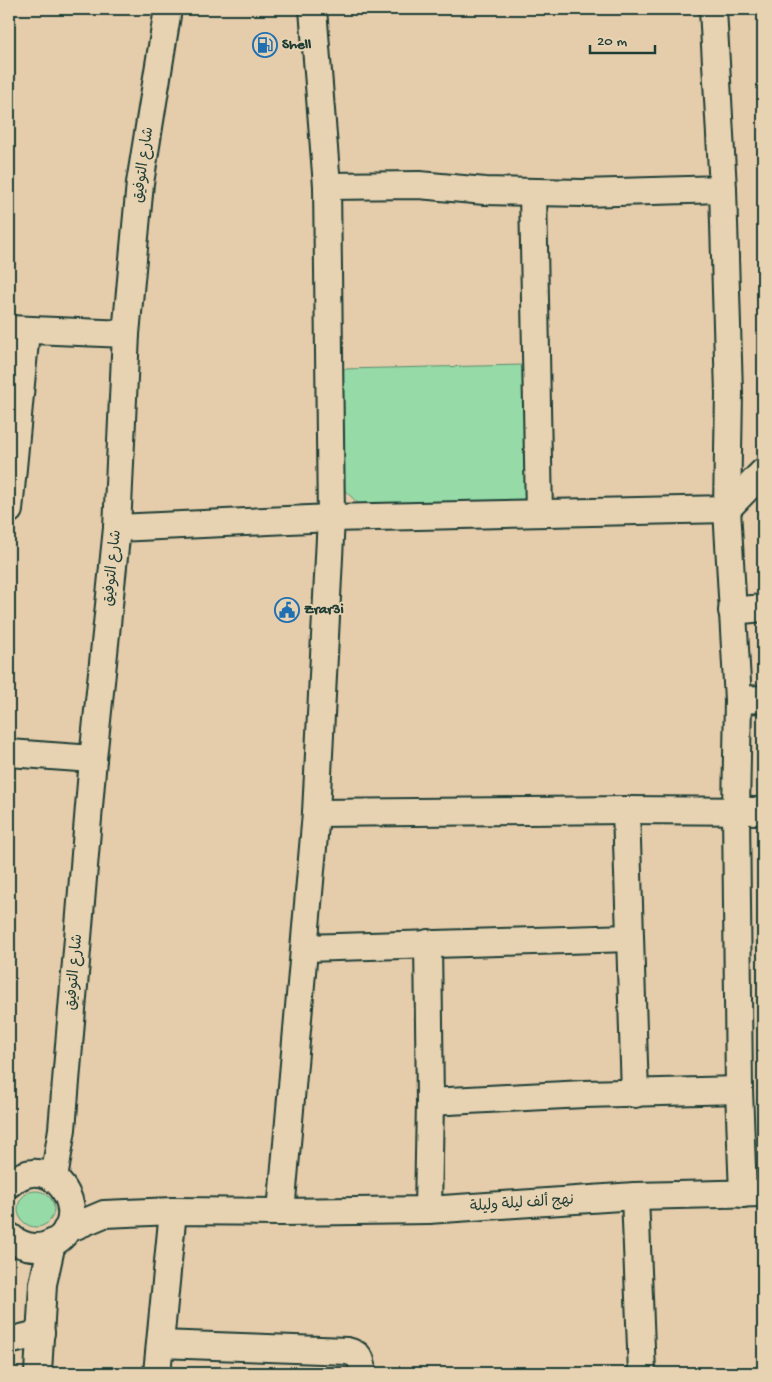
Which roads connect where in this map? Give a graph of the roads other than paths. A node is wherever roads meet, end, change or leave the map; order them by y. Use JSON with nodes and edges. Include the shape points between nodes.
{"nodes":[{"id":1,"x":168,"y":9,"type":"edge"},
{"id":2,"x":313,"y":9,"type":"edge"},
{"id":3,"x":713,"y":9,"type":"edge"},
{"id":4,"x":327,"y":186,"type":"junction"},
{"id":5,"x":723,"y":189,"type":"junction"},
{"id":6,"x":533,"y":192,"type":"junction"},
{"id":7,"x":17,"y":330,"type":"edge"},
{"id":8,"x":126,"y":334,"type":"junction"},
{"id":9,"x":763,"y":472,"type":"edge"},
{"id":10,"x":727,"y":509,"type":"junction"},
{"id":11,"x":9,"y":510,"type":"edge"},
{"id":12,"x":539,"y":513,"type":"junction"},
{"id":13,"x":331,"y":518,"type":"junction"},
{"id":14,"x":117,"y":528,"type":"junction"},
{"id":15,"x":763,"y":608,"type":"edge"},
{"id":16,"x":732,"y":611,"type":"junction"},
{"id":17,"x":751,"y":700,"type":"edge"},
{"id":18,"x":9,"y":752,"type":"edge"},
{"id":19,"x":93,"y":759,"type":"junction"},
{"id":20,"x":626,"y":810,"type":"junction"},
{"id":21,"x":763,"y":811,"type":"edge"},
{"id":22,"x":736,"y":812,"type":"junction"},
{"id":23,"x":316,"y":813,"type":"junction"},
{"id":24,"x":630,"y":938,"type":"junction"},
{"id":25,"x":428,"y":943,"type":"junction"},
{"id":26,"x":305,"y":948,"type":"junction"},
{"id":27,"x":739,"y":1090,"type":"junction"},
{"id":28,"x":635,"y":1094,"type":"junction"},
{"id":29,"x":430,"y":1102,"type":"junction"},
{"id":30,"x":62,"y":1129,"type":"junction"},
{"id":31,"x":13,"y":1181,"type":"edge"},
{"id":32,"x":61,"y":1186,"type":"junction"},
{"id":33,"x":753,"y":1194,"type":"edge"},
{"id":34,"x":635,"y":1196,"type":"junction"},
{"id":35,"x":428,"y":1210,"type":"junction"},
{"id":36,"x":173,"y":1211,"type":"junction"},
{"id":37,"x":281,"y":1212,"type":"junction"},
{"id":38,"x":104,"y":1214,"type":"junction"},
{"id":39,"x":59,"y":1236,"type":"junction"},
{"id":40,"x":12,"y":1239,"type":"edge"},
{"id":41,"x":43,"y":1284,"type":"junction"},
{"id":42,"x":41,"y":1333,"type":"junction"},
{"id":43,"x":9,"y":1341,"type":"edge"},
{"id":44,"x":160,"y":1344,"type":"junction"},
{"id":45,"x":38,"y":1373,"type":"edge"},
{"id":46,"x":157,"y":1373,"type":"edge"},
{"id":47,"x":363,"y":1373,"type":"edge"},
{"id":48,"x":642,"y":1373,"type":"edge"}],
"edges":[{"from":1,"to":8,"type":"street","name":"شارع التوفيق","via":[[140,183]]},
{"from":2,"to":4,"type":"street"},
{"from":3,"to":5,"type":"street"},
{"from":4,"to":6,"type":"street","via":[[419,185]]},
{"from":4,"to":13,"type":"street"},
{"from":5,"to":6,"type":"street"},
{"from":5,"to":10,"type":"street","via":[[729,393]]},
{"from":6,"to":12,"type":"street"},
{"from":7,"to":8,"type":"street"},
{"from":7,"to":11,"type":"street"},
{"from":8,"to":14,"type":"street","name":"شارع التوفيق"},
{"from":9,"to":10,"type":"street"},
{"from":10,"to":12,"type":"street"},
{"from":10,"to":16,"type":"street"},
{"from":12,"to":13,"type":"street"},
{"from":13,"to":14,"type":"street"},
{"from":13,"to":23,"type":"street"},
{"from":14,"to":19,"type":"street","name":"شارع التوفيق"},
{"from":15,"to":16,"type":"street"},
{"from":16,"to":17,"type":"street"},
{"from":17,"to":22,"type":"street"},
{"from":18,"to":19,"type":"street"},
{"from":19,"to":30,"type":"street","name":"شارع التوفيق"},
{"from":20,"to":22,"type":"street"},
{"from":20,"to":23,"type":"street"},
{"from":20,"to":24,"type":"street"},
{"from":21,"to":22,"type":"street"},
{"from":22,"to":27,"type":"street"},
{"from":23,"to":26,"type":"street"},
{"from":24,"to":25,"type":"street"},
{"from":24,"to":28,"type":"street"},
{"from":25,"to":26,"type":"street"},
{"from":25,"to":29,"type":"street"},
{"from":26,"to":37,"type":"street"},
{"from":27,"to":28,"type":"street"},
{"from":27,"to":33,"type":"street"},
{"from":28,"to":29,"type":"street"},
{"from":29,"to":35,"type":"street"},
{"from":30,"to":31,"type":"street"},
{"from":30,"to":32,"type":"street","name":"شارع التوفيق"},
{"from":31,"to":32,"type":"street","via":[[36,1173]]},
{"from":32,"to":38,"type":"street"},
{"from":32,"to":39,"type":"street","name":"شارع التوفيق","via":[[71,1202],[72,1212],[70,1221]]},
{"from":33,"to":34,"type":"street","name":"نهج ألف ليلة وليلة"},
{"from":34,"to":35,"type":"street","name":"نهج ألف ليلة وليلة"},
{"from":34,"to":48,"type":"street"},
{"from":35,"to":37,"type":"street","name":"نهج ألف ليلة وليلة"},
{"from":36,"to":37,"type":"street","name":"نهج ألف ليلة وليلة"},
{"from":36,"to":38,"type":"street","name":"نهج ألف ليلة وليلة"},
{"from":36,"to":44,"type":"street"},
{"from":38,"to":39,"type":"street"},
{"from":39,"to":40,"type":"street","via":[[34,1247]]},
{"from":39,"to":41,"type":"street"},
{"from":40,"to":41,"type":"street"},
{"from":41,"to":42,"type":"street"},
{"from":42,"to":43,"type":"street"},
{"from":42,"to":45,"type":"street"},
{"from":44,"to":46,"type":"street"},
{"from":44,"to":47,"type":"street","via":[[339,1349],[362,1358]]}]}
